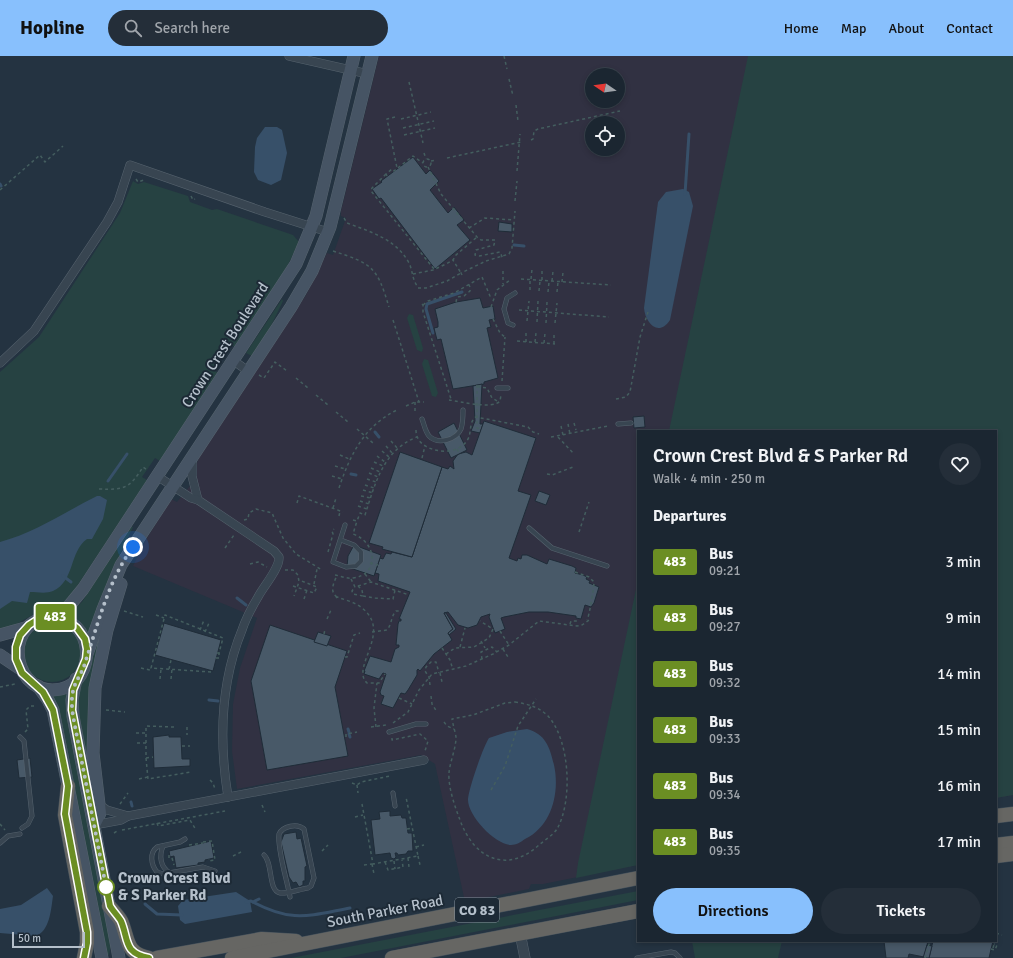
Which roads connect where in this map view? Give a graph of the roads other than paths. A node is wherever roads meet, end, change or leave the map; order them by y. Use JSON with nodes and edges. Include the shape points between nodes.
{"nodes":[{"id":1,"x":289,"y":56,"type":"edge"},
{"id":2,"x":354,"y":56,"type":"edge"},
{"id":3,"x":372,"y":56,"type":"edge"},
{"id":4,"x":350,"y":70,"type":"junction"},
{"id":5,"x":368,"y":74,"type":"junction"},
{"id":6,"x":312,"y":227,"type":"junction"},
{"id":7,"x":328,"y":232,"type":"junction"},
{"id":8,"x":515,"y":293,"type":"dead end"},
{"id":9,"x":513,"y":325,"type":"dead end"},
{"id":10,"x":234,"y":361,"type":"junction"},
{"id":11,"x":0,"y":363,"type":"edge"},
{"id":12,"x":254,"y":373,"type":"junction"},
{"id":13,"x":497,"y":388,"type":"dead end"},
{"id":14,"x":508,"y":388,"type":"dead end"},
{"id":15,"x":463,"y":410,"type":"dead end"},
{"id":16,"x":422,"y":419,"type":"dead end"},
{"id":17,"x":631,"y":423,"type":"dead end"},
{"id":18,"x":618,"y":424,"type":"dead end"},
{"id":19,"x":192,"y":456,"type":"junction"},
{"id":20,"x":157,"y":476,"type":"junction"},
{"id":21,"x":172,"y":486,"type":"junction"},
{"id":22,"x":198,"y":500,"type":"junction"},
{"id":23,"x":345,"y":525,"type":"dead end"},
{"id":24,"x":529,"y":528,"type":"dead end"},
{"id":25,"x":140,"y":538,"type":"junction"},
{"id":26,"x":341,"y":540,"type":"junction"},
{"id":27,"x":608,"y":566,"type":"dead end"},
{"id":28,"x":53,"y":617,"type":"junction"},
{"id":29,"x":25,"y":628,"type":"junction"},
{"id":30,"x":0,"y":635,"type":"edge"},
{"id":31,"x":87,"y":654,"type":"junction"},
{"id":32,"x":0,"y":655,"type":"edge"},
{"id":33,"x":19,"y":668,"type":"junction"},
{"id":34,"x":76,"y":679,"type":"junction"},
{"id":35,"x":38,"y":686,"type":"junction"},
{"id":36,"x":426,"y":724,"type":"dead end"},
{"id":37,"x":390,"y":732,"type":"dead end"},
{"id":38,"x":20,"y":737,"type":"dead end"},
{"id":39,"x":424,"y":757,"type":"road end"},
{"id":40,"x":68,"y":786,"type":"junction"},
{"id":41,"x":393,"y":792,"type":"dead end"},
{"id":42,"x":228,"y":797,"type":"junction"},
{"id":43,"x":98,"y":804,"type":"junction"},
{"id":44,"x":395,"y":806,"type":"dead end"},
{"id":45,"x":1013,"y":814,"type":"edge"},
{"id":46,"x":128,"y":816,"type":"junction"},
{"id":47,"x":997,"y":816,"type":"edge"},
{"id":48,"x":94,"y":825,"type":"junction"},
{"id":49,"x":22,"y":828,"type":"dead end"},
{"id":50,"x":20,"y":834,"type":"dead end"},
{"id":51,"x":185,"y":839,"type":"dead end"},
{"id":52,"x":0,"y":843,"type":"edge"},
{"id":53,"x":1013,"y":843,"type":"edge"},
{"id":54,"x":997,"y":845,"type":"edge"},
{"id":55,"x":163,"y":846,"type":"junction"},
{"id":56,"x":1013,"y":854,"type":"edge"},
{"id":57,"x":264,"y":855,"type":"dead end"},
{"id":58,"x":997,"y":856,"type":"edge"},
{"id":59,"x":215,"y":870,"type":"dead end"},
{"id":60,"x":170,"y":873,"type":"junction"},
{"id":61,"x":637,"y":878,"type":"edge"},
{"id":62,"x":289,"y":892,"type":"junction"},
{"id":63,"x":290,"y":897,"type":"dead end"},
{"id":64,"x":110,"y":906,"type":"junction"},
{"id":65,"x":637,"y":911,"type":"edge"},
{"id":66,"x":520,"y":933,"type":"junction"},
{"id":67,"x":317,"y":942,"type":"junction"},
{"id":68,"x":84,"y":958,"type":"edge"},
{"id":69,"x":102,"y":958,"type":"edge"},
{"id":70,"x":119,"y":958,"type":"edge"},
{"id":71,"x":149,"y":958,"type":"edge"},
{"id":72,"x":157,"y":958,"type":"edge"},
{"id":73,"x":232,"y":958,"type":"edge"},
{"id":74,"x":392,"y":958,"type":"edge"},
{"id":75,"x":525,"y":958,"type":"edge"},
{"id":76,"x":637,"y":958,"type":"edge"},
{"id":77,"x":679,"y":958,"type":"edge"}],
"edges":[{"from":1,"to":4,"type":"street"},
{"from":2,"to":4,"type":"main road","name":"Crown Crest Boulevard"},
{"from":3,"to":5,"type":"main road"},
{"from":4,"to":5,"type":"street"},
{"from":4,"to":6,"type":"main road","name":"Crown Crest Boulevard"},
{"from":5,"to":7,"type":"main road"},
{"from":6,"to":7,"type":"street"},
{"from":6,"to":10,"type":"main road","name":"Crown Crest Boulevard","via":[[288,277]]},
{"from":6,"to":11,"type":"street","via":[[130,165],[118,202],[107,222],[34,331]]},
{"from":7,"to":12,"type":"main road","via":[[303,287]]},
{"from":8,"to":9,"type":"lane","via":[[507,298],[504,308],[508,323]]},
{"from":10,"to":12,"type":"street"},
{"from":10,"to":20,"type":"main road","name":"Crown Crest Boulevard"},
{"from":12,"to":19,"type":"main road"},
{"from":13,"to":14,"type":"lane"},
{"from":15,"to":16,"type":"lane","via":[[460,431],[447,440],[431,437]]},
{"from":17,"to":18,"type":"lane"},
{"from":19,"to":21,"type":"main road"},
{"from":19,"to":22,"type":"street","via":[[192,476]]},
{"from":20,"to":21,"type":"street"},
{"from":20,"to":28,"type":"main road","name":"Crown Crest Boulevard","via":[[79,595]]},
{"from":21,"to":22,"type":"street"},
{"from":21,"to":25,"type":"main road"},
{"from":22,"to":42,"type":"street","via":[[274,551],[279,557],[277,566],[247,618],[237,642],[229,673],[223,706],[222,733]]},
{"from":23,"to":26,"type":"lane"},
{"from":24,"to":27,"type":"lane","via":[[542,542],[552,548]]},
{"from":25,"to":31,"type":"main road","via":[[119,570]]},
{"from":25,"to":43,"type":"main road","via":[[113,607],[96,679],[93,742]]},
{"from":26,"to":26,"type":"lane","via":[[333,562],[354,567],[360,561],[361,552]]},
{"from":28,"to":29,"type":"main road","via":[[36,620]]},
{"from":28,"to":31,"type":"main road","via":[[67,620],[77,628],[85,639]]},
{"from":29,"to":30,"type":"main road"},
{"from":29,"to":33,"type":"main road","via":[[16,647]]},
{"from":31,"to":34,"type":"main road"},
{"from":32,"to":33,"type":"main road"},
{"from":33,"to":35,"type":"main road","via":[[27,679]]},
{"from":34,"to":35,"type":"main road","via":[[60,690]]},
{"from":34,"to":48,"type":"main road","via":[[72,700],[73,716]]},
{"from":35,"to":40,"type":"main road","via":[[53,710]]},
{"from":36,"to":37,"type":"lane","via":[[416,724]]},
{"from":38,"to":49,"type":"lane","via":[[24,742],[32,816],[28,824]]},
{"from":39,"to":42,"type":"street"},
{"from":40,"to":68,"type":"highway","via":[[65,814],[87,932]]},
{"from":40,"to":69,"type":"main road"},
{"from":41,"to":44,"type":"lane"},
{"from":42,"to":46,"type":"street"},
{"from":43,"to":46,"type":"street","via":[[107,810]]},
{"from":43,"to":48,"type":"main road","via":[[100,813]]},
{"from":45,"to":47,"type":"highway"},
{"from":46,"to":48,"type":"street","via":[[121,820]]},
{"from":48,"to":64,"type":"main road"},
{"from":50,"to":52,"type":"lane","via":[[8,836]]},
{"from":51,"to":55,"type":"lane"},
{"from":53,"to":54,"type":"highway"},
{"from":55,"to":60,"type":"lane","via":[[160,852],[161,861],[164,869]]},
{"from":55,"to":60,"type":"lane","via":[[157,847],[153,852],[153,864],[159,873]]},
{"from":56,"to":58,"type":"highway"},
{"from":57,"to":62,"type":"lane","via":[[268,859],[274,890],[281,893]]},
{"from":59,"to":60,"type":"lane","via":[[203,867]]},
{"from":61,"to":67,"type":"highway","name":"South Parker Road","number":"CO 83"},
{"from":62,"to":62,"type":"lane","via":[[310,887],[314,880],[305,830],[299,825],[283,828],[279,836]]},
{"from":62,"to":63,"type":"lane"},
{"from":64,"to":70,"type":"main road"},
{"from":64,"to":71,"type":"highway","via":[[120,921],[128,945],[138,955]]},
{"from":65,"to":66,"type":"highway","number":"CO 83"},
{"from":66,"to":74,"type":"highway","number":"CO 83"},
{"from":66,"to":75,"type":"street"},
{"from":67,"to":72,"type":"highway","via":[[262,939]]},
{"from":67,"to":73,"type":"highway","name":"South Parker Road","number":"CO 83"},
{"from":76,"to":77,"type":"lane","via":[[671,952]]}]}
